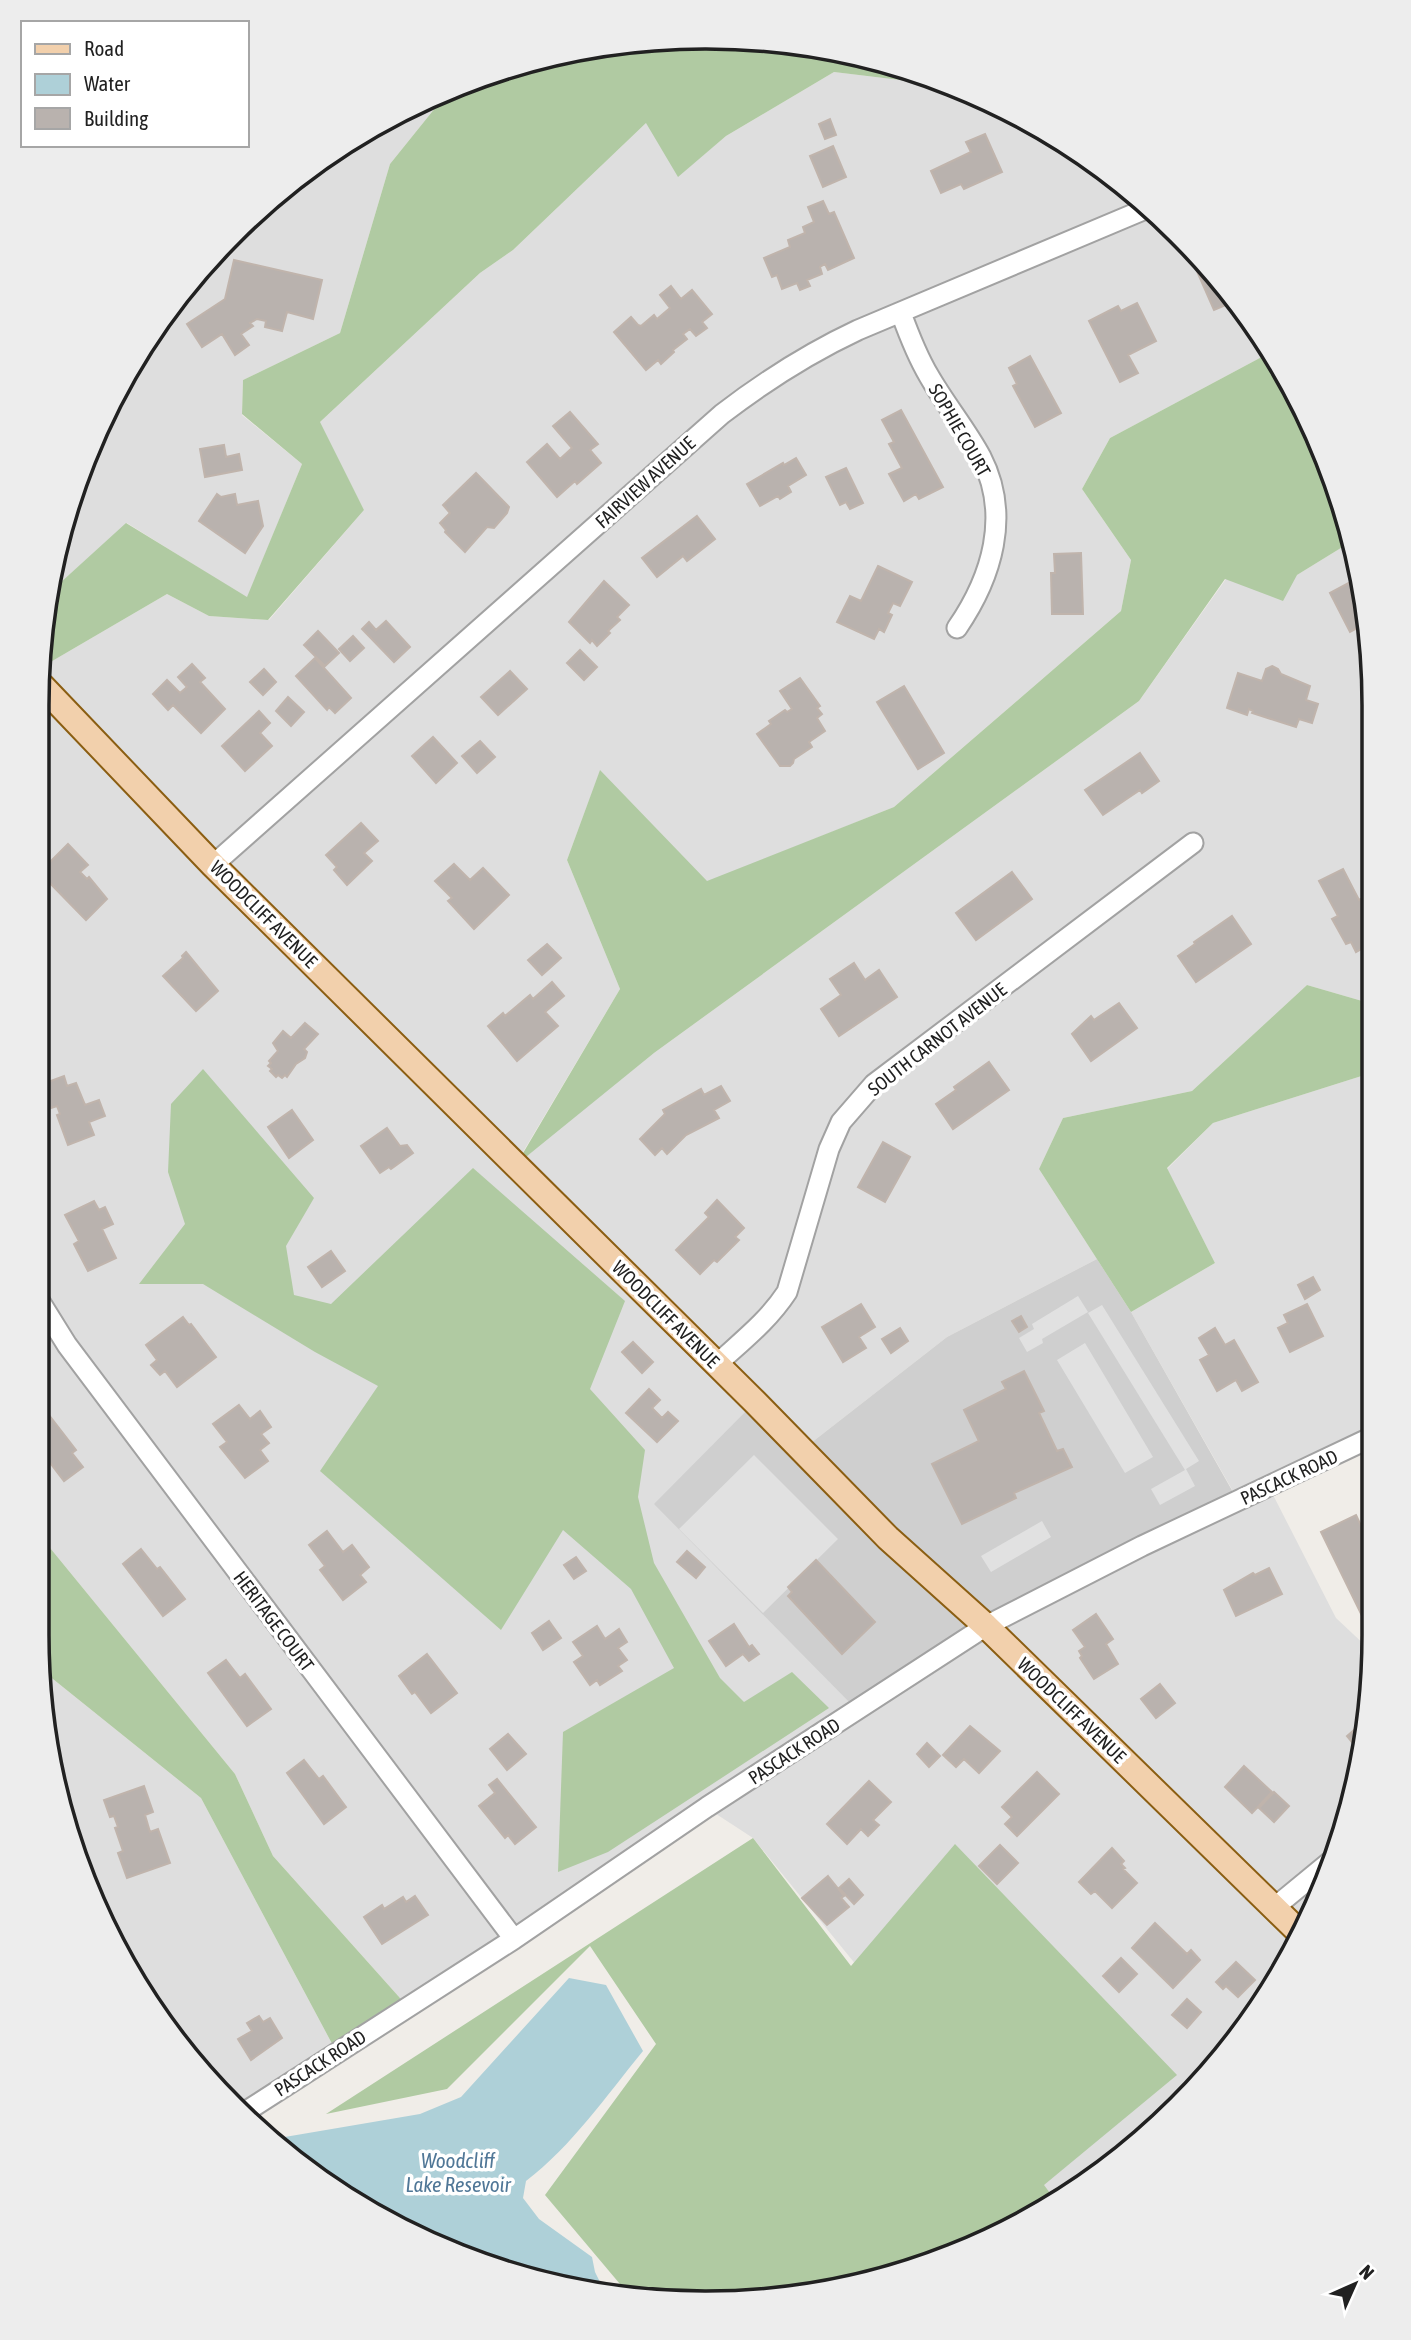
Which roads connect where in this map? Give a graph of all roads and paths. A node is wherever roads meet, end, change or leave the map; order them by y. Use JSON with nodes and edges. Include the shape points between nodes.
{"nodes":[{"id":1,"x":1138,"y":212,"type":"edge"},
{"id":2,"x":901,"y":313,"type":"junction"},
{"id":3,"x":957,"y":628,"type":"dead end"},
{"id":4,"x":49,"y":695,"type":"edge"},
{"id":5,"x":1193,"y":843,"type":"dead end"},
{"id":6,"x":213,"y":864,"type":"junction"},
{"id":7,"x":49,"y":1316,"type":"edge"},
{"id":8,"x":717,"y":1364,"type":"junction"},
{"id":9,"x":1362,"y":1442,"type":"edge"},
{"id":10,"x":986,"y":1626,"type":"junction"},
{"id":11,"x":1317,"y":1872,"type":"edge"},
{"id":12,"x":1275,"y":1907,"type":"junction"},
{"id":13,"x":1293,"y":1926,"type":"edge"},
{"id":14,"x":514,"y":1939,"type":"junction"},
{"id":15,"x":251,"y":2108,"type":"edge"}],
"edges":[{"from":1,"to":2,"type":"street","name":"FAIRVIEW AVENUE"},
{"from":2,"to":3,"type":"street","name":"SOPHIE COURT","via":[[916,353],[981,458],[996,509],[991,563]]},
{"from":2,"to":6,"type":"street","name":"FAIRVIEW AVENUE","via":[[816,350],[767,379],[722,414]]},
{"from":4,"to":6,"type":"main road","name":"WOODCLIFF AVENUE"},
{"from":5,"to":8,"type":"street","name":"SOUTH CARNOT AVENUE","via":[[874,1084],[841,1122],[829,1149],[787,1292],[768,1317]]},
{"from":6,"to":8,"type":"main road","name":"WOODCLIFF AVENUE"},
{"from":7,"to":14,"type":"street","name":"HERITAGE COURT"},
{"from":8,"to":10,"type":"main road","name":"WOODCLIFF AVENUE","via":[[888,1538]]},
{"from":9,"to":10,"type":"street","name":"PASCACK ROAD"},
{"from":10,"to":12,"type":"main road","name":"WOODCLIFF AVENUE"},
{"from":10,"to":14,"type":"street","name":"PASCACK ROAD"},
{"from":11,"to":12,"type":"street"},
{"from":12,"to":13,"type":"main road","name":"WOODCLIFF AVENUE"},
{"from":14,"to":15,"type":"street","name":"PASCACK ROAD"}]}
